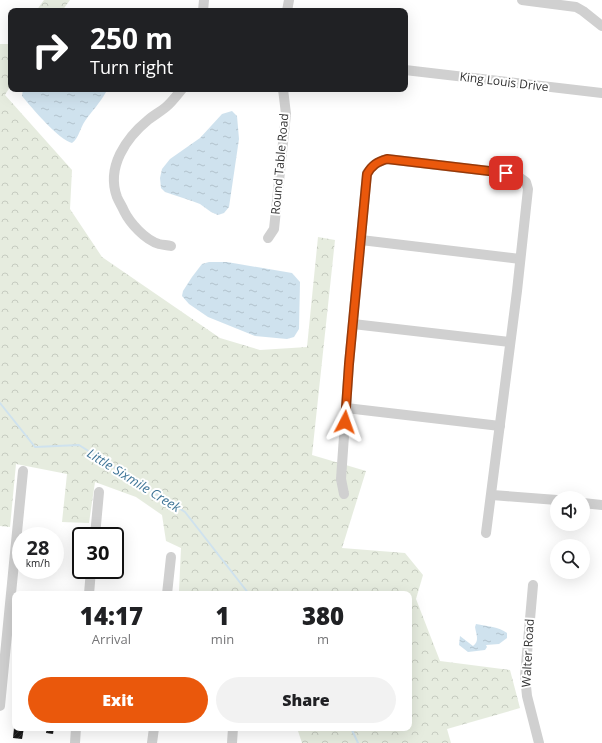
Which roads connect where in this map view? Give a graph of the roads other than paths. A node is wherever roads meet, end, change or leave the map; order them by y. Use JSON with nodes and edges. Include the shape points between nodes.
{"nodes":[{"id":1,"x":522,"y":0,"type":"edge"},
{"id":2,"x":602,"y":26,"type":"edge"},
{"id":3,"x":408,"y":70,"type":"edge"},
{"id":4,"x":179,"y":92,"type":"edge"},
{"id":5,"x":283,"y":92,"type":"edge"},
{"id":6,"x":602,"y":93,"type":"edge"},
{"id":7,"x":268,"y":238,"type":"dead end"},
{"id":8,"x":361,"y":240,"type":"junction"},
{"id":9,"x":171,"y":246,"type":"dead end"},
{"id":10,"x":520,"y":259,"type":"junction"},
{"id":11,"x":353,"y":324,"type":"junction"},
{"id":12,"x":510,"y":342,"type":"junction"},
{"id":13,"x":346,"y":408,"type":"junction"},
{"id":14,"x":500,"y":426,"type":"junction"},
{"id":15,"x":23,"y":471,"type":"dead end"},
{"id":16,"x":99,"y":492,"type":"dead end"},
{"id":17,"x":344,"y":494,"type":"dead end"},
{"id":18,"x":492,"y":495,"type":"junction"},
{"id":19,"x":550,"y":499,"type":"edge"},
{"id":20,"x":590,"y":504,"type":"edge"},
{"id":21,"x":602,"y":505,"type":"edge"},
{"id":22,"x":96,"y":527,"type":"edge"},
{"id":23,"x":486,"y":533,"type":"dead end"},
{"id":24,"x":171,"y":557,"type":"dead end"},
{"id":25,"x":90,"y":579,"type":"edge"},
{"id":26,"x":533,"y":585,"type":"dead end"},
{"id":27,"x":89,"y":591,"type":"edge"},
{"id":28,"x":167,"y":591,"type":"edge"},
{"id":29,"x":0,"y":706,"type":"edge"},
{"id":30,"x":76,"y":731,"type":"edge"},
{"id":31,"x":154,"y":731,"type":"edge"},
{"id":32,"x":233,"y":731,"type":"edge"},
{"id":33,"x":74,"y":743,"type":"edge"},
{"id":34,"x":152,"y":743,"type":"edge"},
{"id":35,"x":232,"y":743,"type":"edge"},
{"id":36,"x":539,"y":743,"type":"edge"}],
"edges":[{"from":1,"to":2,"type":"street","via":[[576,8]]},
{"from":3,"to":6,"type":"street","name":"King Louis Drive"},
{"from":4,"to":9,"type":"street","via":[[165,108],[132,135],[122,149],[117,160],[114,184],[126,215],[146,237],[158,244]]},
{"from":5,"to":7,"type":"street","name":"Round Table Road","via":[[286,114],[274,229]]},
{"from":8,"to":10,"type":"street"},
{"from":8,"to":10,"type":"street","via":[[367,174],[378,161],[387,159],[506,173],[526,182],[528,189]]},
{"from":8,"to":11,"type":"street"},
{"from":10,"to":12,"type":"street"},
{"from":11,"to":12,"type":"street"},
{"from":11,"to":13,"type":"street"},
{"from":12,"to":14,"type":"street"},
{"from":13,"to":14,"type":"street"},
{"from":13,"to":17,"type":"street","via":[[341,479]]},
{"from":14,"to":18,"type":"street"},
{"from":15,"to":29,"type":"street"},
{"from":16,"to":22,"type":"street"},
{"from":18,"to":19,"type":"street"},
{"from":18,"to":23,"type":"street"},
{"from":20,"to":21,"type":"street"},
{"from":24,"to":28,"type":"street"},
{"from":25,"to":27,"type":"street"},
{"from":26,"to":36,"type":"street","name":"Walter Road","via":[[525,676],[527,696]]},
{"from":30,"to":33,"type":"street"},
{"from":31,"to":34,"type":"street"},
{"from":32,"to":35,"type":"street"}]}
